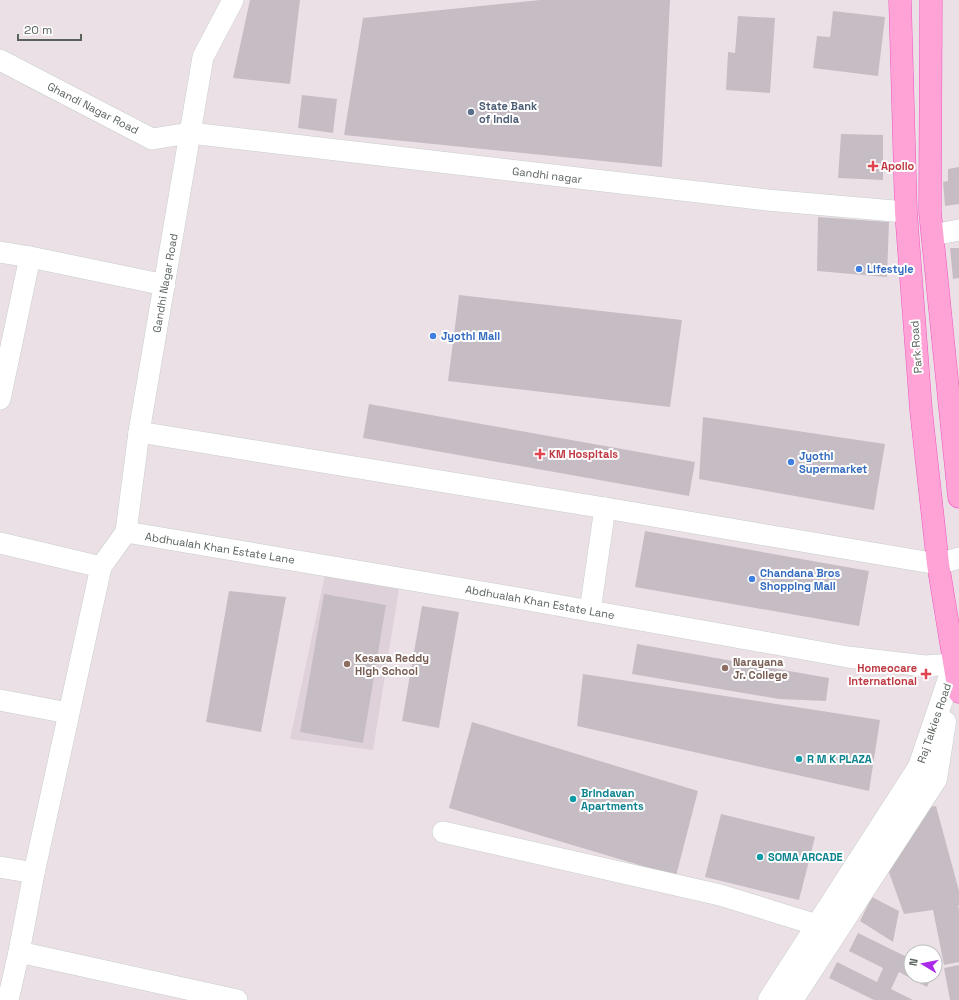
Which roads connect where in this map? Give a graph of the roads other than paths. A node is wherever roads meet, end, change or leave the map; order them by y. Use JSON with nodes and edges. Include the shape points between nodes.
{"nodes":[{"id":1,"x":233,"y":0,"type":"edge"},
{"id":2,"x":900,"y":0,"type":"edge"},
{"id":3,"x":931,"y":0,"type":"edge"},
{"id":4,"x":0,"y":60,"type":"edge"},
{"id":5,"x":190,"y":133,"type":"junction"},
{"id":6,"x":906,"y":212,"type":"junction"},
{"id":7,"x":959,"y":230,"type":"edge"},
{"id":8,"x":933,"y":235,"type":"junction"},
{"id":9,"x":0,"y":252,"type":"edge"},
{"id":10,"x":30,"y":257,"type":"junction"},
{"id":11,"x":164,"y":285,"type":"junction"},
{"id":12,"x":0,"y":399,"type":"edge"},
{"id":13,"x":139,"y":432,"type":"junction"},
{"id":14,"x":959,"y":497,"type":"edge"},
{"id":15,"x":605,"y":508,"type":"junction"},
{"id":16,"x":126,"y":532,"type":"junction"},
{"id":17,"x":0,"y":543,"type":"edge"},
{"id":18,"x":959,"y":558,"type":"edge"},
{"id":19,"x":938,"y":564,"type":"junction"},
{"id":20,"x":101,"y":567,"type":"junction"},
{"id":21,"x":590,"y":611,"type":"junction"},
{"id":22,"x":954,"y":664,"type":"junction"},
{"id":23,"x":959,"y":692,"type":"edge"},
{"id":24,"x":0,"y":700,"type":"edge"},
{"id":25,"x":68,"y":714,"type":"junction"},
{"id":26,"x":443,"y":832,"type":"dead end"},
{"id":27,"x":0,"y":867,"type":"edge"},
{"id":28,"x":34,"y":874,"type":"junction"},
{"id":29,"x":817,"y":925,"type":"junction"},
{"id":30,"x":19,"y":952,"type":"junction"},
{"id":31,"x":8,"y":1000,"type":"edge"},
{"id":32,"x":237,"y":1000,"type":"edge"},
{"id":33,"x":769,"y":1000,"type":"edge"},
{"id":34,"x":792,"y":1000,"type":"edge"}],
"edges":[{"from":1,"to":5,"type":"street","name":"Gandhi Nagar Road","via":[[203,57]]},
{"from":2,"to":6,"type":"main road","name":"Park Road"},
{"from":3,"to":8,"type":"main road","via":[[930,212]]},
{"from":4,"to":5,"type":"street","name":"Ghandi Nagar Road","via":[[152,139]]},
{"from":5,"to":6,"type":"street","name":"Gandhi nagar","via":[[767,200]]},
{"from":5,"to":11,"type":"street","name":"Gandhi Nagar Road"},
{"from":6,"to":19,"type":"main road","name":"Park Road","via":[[921,410]]},
{"from":7,"to":8,"type":"street"},
{"from":8,"to":14,"type":"main road"},
{"from":9,"to":10,"type":"street"},
{"from":10,"to":11,"type":"street"},
{"from":10,"to":12,"type":"street"},
{"from":11,"to":13,"type":"street","name":"Gandhi Nagar Road"},
{"from":13,"to":15,"type":"street"},
{"from":13,"to":16,"type":"street","name":"Gandhi Nagar Road"},
{"from":15,"to":19,"type":"street"},
{"from":15,"to":21,"type":"street"},
{"from":16,"to":20,"type":"street"},
{"from":16,"to":21,"type":"street","name":"Abdhualah Khan Estate Lane"},
{"from":17,"to":20,"type":"street"},
{"from":18,"to":19,"type":"street"},
{"from":19,"to":22,"type":"main road","name":"Park Road"},
{"from":20,"to":25,"type":"street"},
{"from":21,"to":22,"type":"street","name":"Abdhualah Khan Estate Lane","via":[[848,657],[925,666]]},
{"from":22,"to":23,"type":"main road","name":"Park Road"},
{"from":22,"to":29,"type":"street","name":"Raj Talkies Road","via":[[919,767]]},
{"from":22,"to":34,"type":"street","name":"Raj Talkies Road","via":[[936,779]]},
{"from":24,"to":25,"type":"street"},
{"from":25,"to":28,"type":"street"},
{"from":26,"to":29,"type":"street","via":[[720,895]]},
{"from":27,"to":28,"type":"street"},
{"from":28,"to":30,"type":"street"},
{"from":29,"to":33,"type":"street","name":"Raj Talkies Road"},
{"from":30,"to":31,"type":"street"},
{"from":30,"to":32,"type":"street"}]}
